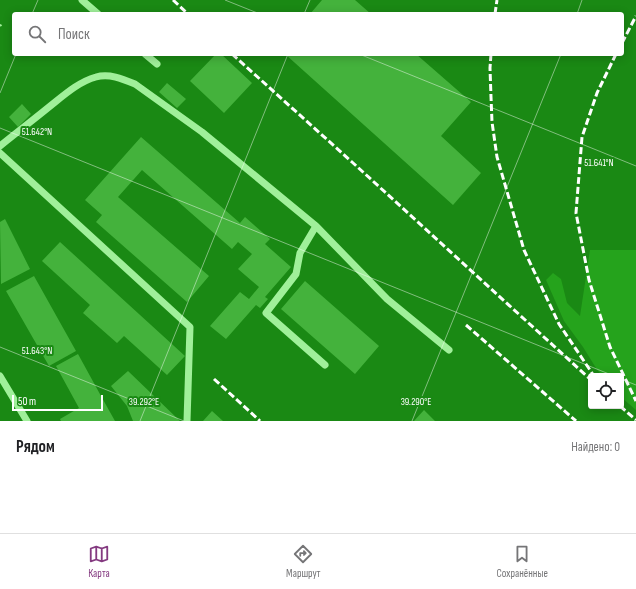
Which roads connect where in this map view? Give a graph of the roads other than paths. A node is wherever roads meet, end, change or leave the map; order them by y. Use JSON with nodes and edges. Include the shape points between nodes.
{"nodes":[{"id":1,"x":82,"y":0,"type":"edge"},
{"id":2,"x":96,"y":12,"type":"edge"},
{"id":3,"x":147,"y":56,"type":"edge"},
{"id":4,"x":157,"y":64,"type":"dead end"},
{"id":5,"x":0,"y":146,"type":"edge"},
{"id":6,"x":0,"y":153,"type":"edge"},
{"id":7,"x":316,"y":226,"type":"junction"},
{"id":8,"x":449,"y":350,"type":"dead end"},
{"id":9,"x":325,"y":365,"type":"dead end"},
{"id":10,"x":0,"y":376,"type":"edge"},
{"id":11,"x":27,"y":421,"type":"edge"},
{"id":12,"x":187,"y":421,"type":"edge"}],
"edges":[{"from":1,"to":2,"type":"lane"},
{"from":3,"to":4,"type":"lane"},
{"from":5,"to":7,"type":"lane","via":[[87,80],[97,77],[123,79],[135,84],[202,132]]},
{"from":6,"to":12,"type":"lane","via":[[190,327]]},
{"from":7,"to":8,"type":"lane","via":[[387,299]]},
{"from":7,"to":9,"type":"lane","via":[[300,253],[296,274],[266,313]]},
{"from":10,"to":11,"type":"lane"}]}
